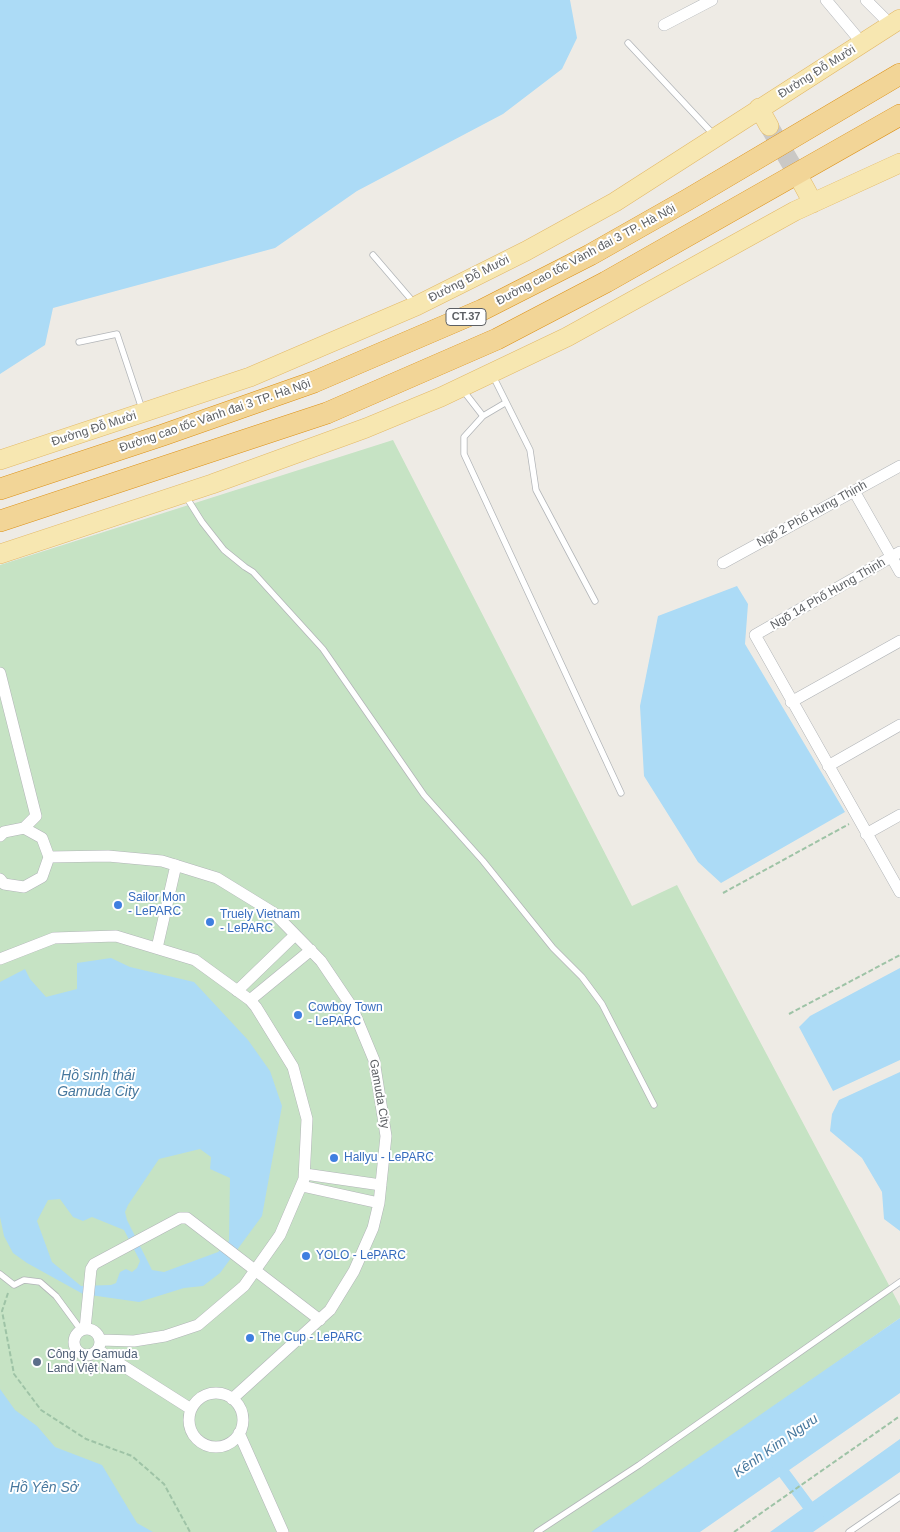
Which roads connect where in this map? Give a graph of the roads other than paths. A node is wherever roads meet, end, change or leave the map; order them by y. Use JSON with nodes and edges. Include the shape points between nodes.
{"nodes":[{"id":1,"x":712,"y":0,"type":"edge"},
{"id":2,"x":826,"y":0,"type":"edge"},
{"id":3,"x":866,"y":0,"type":"edge"},
{"id":4,"x":896,"y":22,"type":"edge"},
{"id":5,"x":664,"y":25,"type":"dead end"},
{"id":6,"x":628,"y":43,"type":"dead end"},
{"id":7,"x":862,"y":43,"type":"junction"},
{"id":8,"x":900,"y":74,"type":"edge"},
{"id":9,"x":759,"y":108,"type":"junction"},
{"id":10,"x":898,"y":116,"type":"edge"},
{"id":11,"x":769,"y":126,"type":"tunnel mouth"},
{"id":12,"x":716,"y":137,"type":"junction"},
{"id":13,"x":900,"y":163,"type":"edge"},
{"id":14,"x":801,"y":181,"type":"tunnel mouth"},
{"id":15,"x":813,"y":203,"type":"junction"},
{"id":16,"x":373,"y":255,"type":"dead end"},
{"id":17,"x":416,"y":306,"type":"junction"},
{"id":18,"x":79,"y":342,"type":"dead end"},
{"id":19,"x":492,"y":372,"type":"junction"},
{"id":20,"x":461,"y":387,"type":"junction"},
{"id":21,"x":506,"y":403,"type":"junction"},
{"id":22,"x":143,"y":412,"type":"junction"},
{"id":23,"x":483,"y":416,"type":"junction"},
{"id":24,"x":0,"y":460,"type":"edge"},
{"id":25,"x":900,"y":466,"type":"edge"},
{"id":26,"x":0,"y":489,"type":"edge"},
{"id":27,"x":854,"y":491,"type":"junction"},
{"id":28,"x":184,"y":494,"type":"junction"},
{"id":29,"x":0,"y":521,"type":"edge"},
{"id":30,"x":0,"y":554,"type":"edge"},
{"id":31,"x":896,"y":554,"type":"edge"},
{"id":32,"x":723,"y":563,"type":"dead end"},
{"id":33,"x":900,"y":572,"type":"edge"},
{"id":34,"x":595,"y":601,"type":"dead end"},
{"id":35,"x":900,"y":641,"type":"edge"},
{"id":36,"x":0,"y":673,"type":"edge"},
{"id":37,"x":791,"y":702,"type":"junction"},
{"id":38,"x":900,"y":725,"type":"edge"},
{"id":39,"x":828,"y":766,"type":"junction"},
{"id":40,"x":621,"y":793,"type":"dead end"},
{"id":41,"x":900,"y":815,"type":"edge"},
{"id":42,"x":24,"y":828,"type":"junction"},
{"id":43,"x":1,"y":833,"type":"edge"},
{"id":44,"x":866,"y":834,"type":"junction"},
{"id":45,"x":49,"y":857,"type":"junction"},
{"id":46,"x":180,"y":866,"type":"junction"},
{"id":47,"x":0,"y":879,"type":"edge"},
{"id":48,"x":900,"y":892,"type":"edge"},
{"id":49,"x":295,"y":935,"type":"junction"},
{"id":50,"x":160,"y":949,"type":"junction"},
{"id":51,"x":311,"y":950,"type":"junction"},
{"id":52,"x":0,"y":959,"type":"edge"},
{"id":53,"x":237,"y":991,"type":"junction"},
{"id":54,"x":250,"y":1000,"type":"junction"},
{"id":55,"x":654,"y":1105,"type":"dead end"},
{"id":56,"x":303,"y":1180,"type":"junction"},
{"id":57,"x":381,"y":1185,"type":"junction"},
{"id":58,"x":379,"y":1203,"type":"junction"},
{"id":59,"x":256,"y":1269,"type":"junction"},
{"id":60,"x":0,"y":1274,"type":"edge"},
{"id":61,"x":900,"y":1282,"type":"edge"},
{"id":62,"x":320,"y":1320,"type":"junction"},
{"id":63,"x":83,"y":1329,"type":"junction"},
{"id":64,"x":99,"y":1345,"type":"junction"},
{"id":65,"x":232,"y":1399,"type":"junction"},
{"id":66,"x":191,"y":1409,"type":"junction"},
{"id":67,"x":239,"y":1433,"type":"junction"},
{"id":68,"x":900,"y":1497,"type":"edge"},
{"id":69,"x":283,"y":1532,"type":"edge"},
{"id":70,"x":537,"y":1532,"type":"edge"},
{"id":71,"x":849,"y":1532,"type":"edge"}],
"edges":[{"from":1,"to":5,"type":"street"},
{"from":2,"to":7,"type":"street"},
{"from":3,"to":4,"type":"street"},
{"from":4,"to":7,"type":"main road","name":"Đường Đỗ Mười"},
{"from":6,"to":12,"type":"lane"},
{"from":7,"to":9,"type":"main road","name":"Đường Đỗ Mười"},
{"from":8,"to":26,"type":"highway","name":"Đường cao tốc Vành đai 3 TP. Hà Nội","number":"CT.37","via":[[590,255],[482,310],[314,382]]},
{"from":9,"to":11,"type":"main road"},
{"from":9,"to":12,"type":"main road","name":"Đường Đỗ Mười"},
{"from":10,"to":29,"type":"highway","number":"CT.37","via":[[606,282],[497,339],[327,413]]},
{"from":12,"to":17,"type":"main road","name":"Đường Đỗ Mười","via":[[615,202]]},
{"from":13,"to":15,"type":"main road"},
{"from":14,"to":15,"type":"main road"},
{"from":15,"to":19,"type":"main road","via":[[567,336]]},
{"from":16,"to":17,"type":"lane"},
{"from":17,"to":22,"type":"main road","name":"Đường Đỗ Mười","via":[[250,377]]},
{"from":18,"to":22,"type":"lane","via":[[117,334]]},
{"from":19,"to":20,"type":"main road"},
{"from":19,"to":21,"type":"lane"},
{"from":20,"to":23,"type":"lane"},
{"from":20,"to":28,"type":"main road","via":[[366,428]]},
{"from":21,"to":23,"type":"lane"},
{"from":21,"to":34,"type":"lane","via":[[530,450],[536,490]]},
{"from":22,"to":24,"type":"main road","name":"Đường Đỗ Mười"},
{"from":23,"to":40,"type":"lane","via":[[464,437],[464,454]]},
{"from":25,"to":27,"type":"street","name":"Ngõ 2 Phố Hưng Thịnh"},
{"from":27,"to":31,"type":"street"},
{"from":27,"to":32,"type":"street","name":"Ngõ 2 Phố Hưng Thịnh"},
{"from":28,"to":30,"type":"main road"},
{"from":28,"to":55,"type":"lane","via":[[224,550],[254,572],[324,649],[424,795],[473,849],[553,948],[582,976],[602,1004]]},
{"from":31,"to":33,"type":"street"},
{"from":31,"to":37,"type":"street","name":"Ngõ 14 Phố Hưng Thịnh","via":[[755,635]]},
{"from":35,"to":37,"type":"street"},
{"from":36,"to":42,"type":"street","via":[[36,816]]},
{"from":37,"to":39,"type":"street"},
{"from":38,"to":39,"type":"street"},
{"from":39,"to":44,"type":"street"},
{"from":41,"to":44,"type":"street"},
{"from":42,"to":43,"type":"street"},
{"from":42,"to":45,"type":"street","via":[[42,838]]},
{"from":44,"to":48,"type":"street"},
{"from":45,"to":46,"type":"street","name":"Gamuda City","via":[[108,856]]},
{"from":45,"to":47,"type":"street","via":[[42,877],[24,887],[4,884]]},
{"from":46,"to":49,"type":"street","name":"Gamuda City","via":[[217,878],[274,913]]},
{"from":46,"to":50,"type":"street"},
{"from":49,"to":51,"type":"street","name":"Gamuda City"},
{"from":49,"to":53,"type":"street"},
{"from":50,"to":52,"type":"street","via":[[116,936],[54,938]]},
{"from":50,"to":53,"type":"street","via":[[194,960]]},
{"from":51,"to":54,"type":"street"},
{"from":51,"to":57,"type":"street","name":"Gamuda City","via":[[352,1007],[374,1060],[386,1136]]},
{"from":53,"to":54,"type":"street"},
{"from":54,"to":56,"type":"street","via":[[293,1067],[307,1119]]},
{"from":56,"to":57,"type":"street"},
{"from":56,"to":58,"type":"street"},
{"from":56,"to":59,"type":"street","via":[[280,1235]]},
{"from":57,"to":58,"type":"street","name":"Gamuda City"},
{"from":58,"to":62,"type":"street","name":"Gamuda City","via":[[373,1228],[354,1271],[330,1310]]},
{"from":59,"to":62,"type":"street"},
{"from":59,"to":63,"type":"street","via":[[187,1218],[180,1218],[94,1264],[90,1269]]},
{"from":59,"to":64,"type":"street","via":[[244,1286],[198,1324],[165,1336]]},
{"from":60,"to":63,"type":"lane","via":[[14,1285],[24,1280],[40,1282]]},
{"from":61,"to":70,"type":"lane","via":[[639,1465]]},
{"from":62,"to":65,"type":"street","name":"Gamuda City"},
{"from":63,"to":64,"type":"street","via":[[97,1332]]},
{"from":63,"to":64,"type":"street","via":[[73,1340],[78,1352],[86,1355]]},
{"from":64,"to":66,"type":"street"},
{"from":65,"to":66,"type":"street","via":[[219,1394],[206,1395]]},
{"from":65,"to":67,"type":"street","via":[[242,1414]]},
{"from":66,"to":67,"type":"street","via":[[190,1429],[204,1444],[224,1446]]},
{"from":67,"to":69,"type":"street"},
{"from":68,"to":71,"type":"lane"}]}
